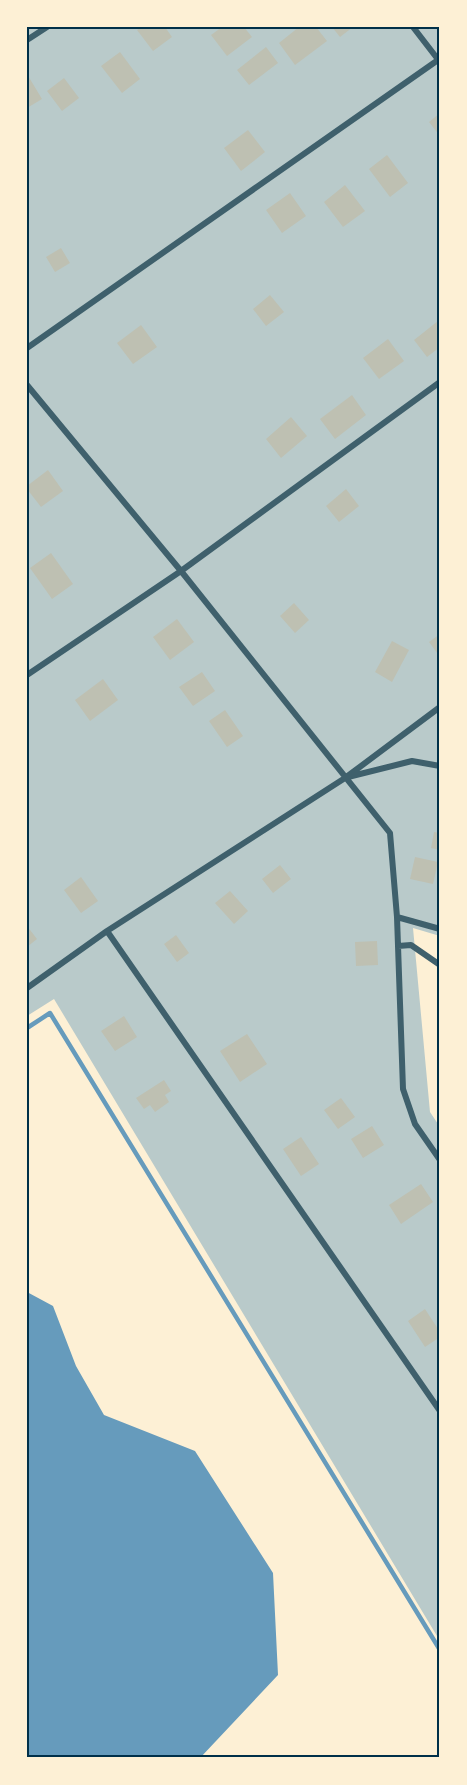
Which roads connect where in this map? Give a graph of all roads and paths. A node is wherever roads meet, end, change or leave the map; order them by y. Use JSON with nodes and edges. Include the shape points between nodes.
{"nodes":[{"id":1,"x":47,"y":27,"type":"edge"},
{"id":2,"x":413,"y":27,"type":"edge"},
{"id":3,"x":27,"y":40,"type":"edge"},
{"id":4,"x":439,"y":62,"type":"edge"},
{"id":5,"x":27,"y":348,"type":"edge"},
{"id":6,"x":440,"y":382,"type":"edge"},
{"id":7,"x":27,"y":385,"type":"edge"},
{"id":8,"x":181,"y":571,"type":"junction"},
{"id":9,"x":27,"y":675,"type":"edge"},
{"id":10,"x":440,"y":707,"type":"edge"},
{"id":11,"x":440,"y":766,"type":"edge"},
{"id":12,"x":345,"y":778,"type":"junction"},
{"id":13,"x":397,"y":917,"type":"junction"},
{"id":14,"x":440,"y":929,"type":"edge"},
{"id":15,"x":107,"y":931,"type":"junction"},
{"id":16,"x":398,"y":946,"type":"junction"},
{"id":17,"x":440,"y":965,"type":"edge"},
{"id":18,"x":27,"y":988,"type":"edge"},
{"id":19,"x":440,"y":1160,"type":"edge"},
{"id":20,"x":440,"y":1412,"type":"edge"}],
"edges":[{"from":1,"to":3,"type":"street"},
{"from":2,"to":4,"type":"street"},
{"from":4,"to":5,"type":"street"},
{"from":6,"to":8,"type":"street"},
{"from":7,"to":8,"type":"street"},
{"from":8,"to":9,"type":"street"},
{"from":8,"to":12,"type":"street"},
{"from":10,"to":12,"type":"street"},
{"from":11,"to":12,"type":"street","via":[[412,761]]},
{"from":12,"to":13,"type":"street","via":[[390,833]]},
{"from":12,"to":15,"type":"street"},
{"from":13,"to":14,"type":"street"},
{"from":13,"to":16,"type":"street"},
{"from":15,"to":18,"type":"street"},
{"from":15,"to":20,"type":"street"},
{"from":16,"to":17,"type":"street","via":[[411,945]]},
{"from":16,"to":19,"type":"street","via":[[402,1089],[414,1124]]}]}
